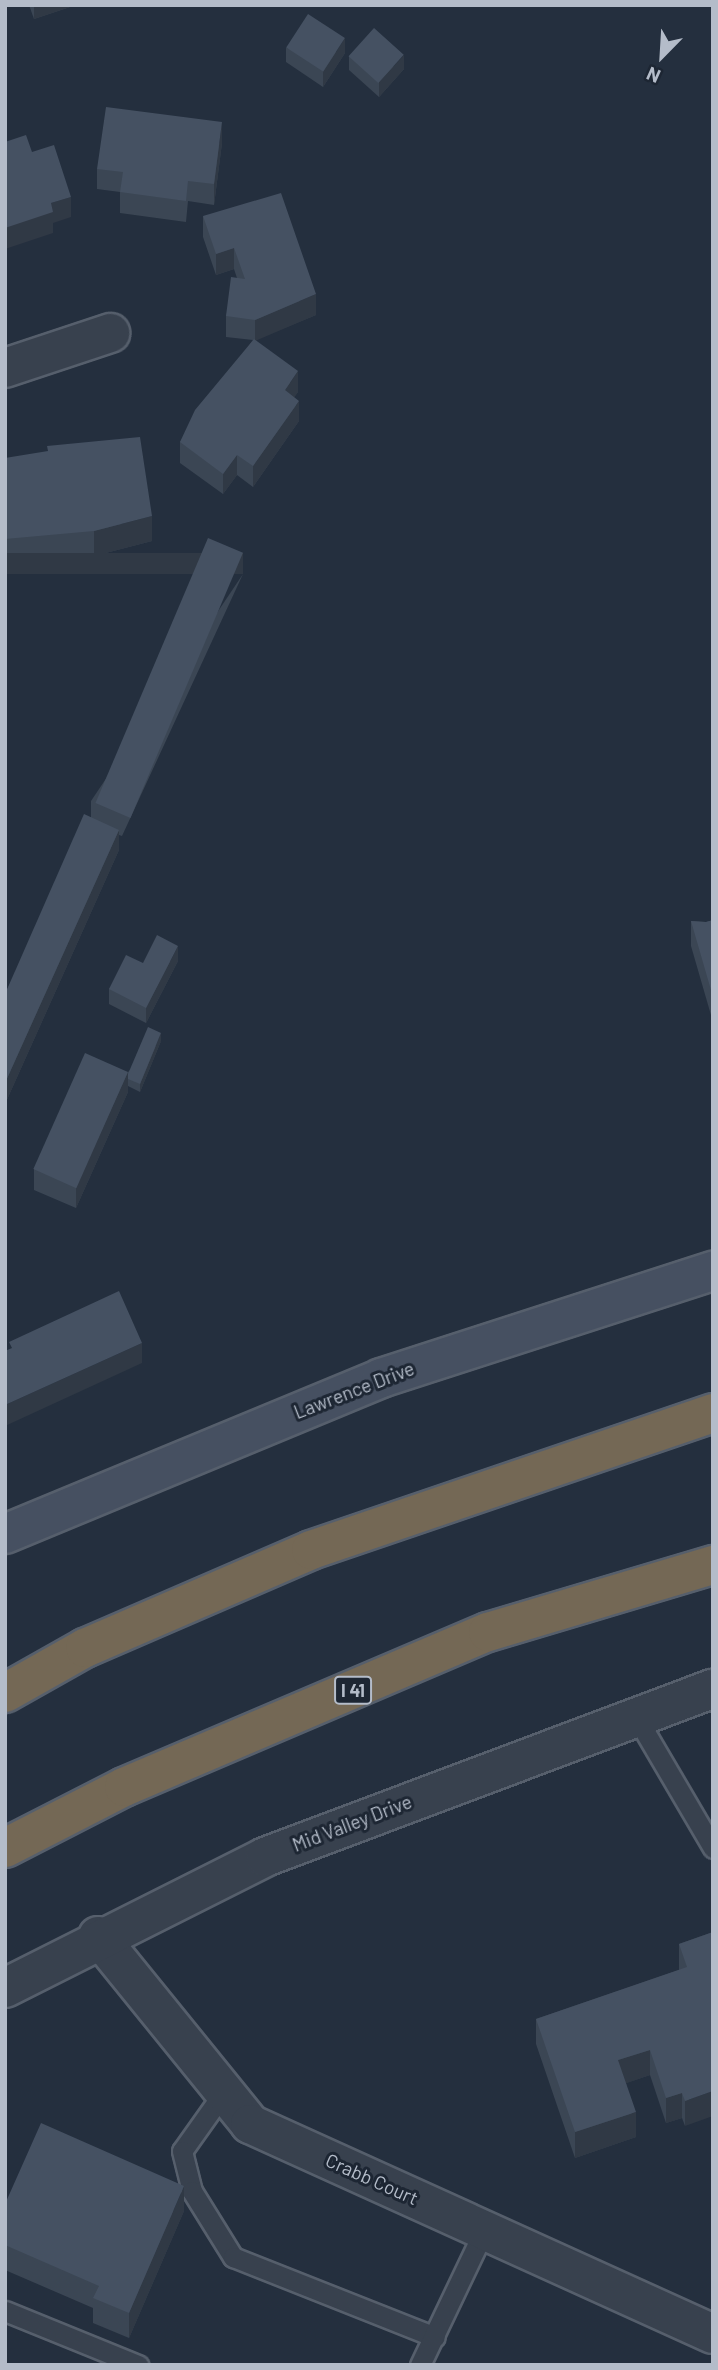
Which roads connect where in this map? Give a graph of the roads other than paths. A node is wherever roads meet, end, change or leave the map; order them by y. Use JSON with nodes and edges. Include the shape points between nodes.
{"nodes":[{"id":1,"x":110,"y":333,"type":"dead end"},
{"id":2,"x":5,"y":368,"type":"edge"},
{"id":3,"x":713,"y":1271,"type":"edge"},
{"id":4,"x":713,"y":1413,"type":"edge"},
{"id":5,"x":5,"y":1534,"type":"edge"},
{"id":6,"x":713,"y":1565,"type":"edge"},
{"id":7,"x":713,"y":1689,"type":"edge"},
{"id":8,"x":5,"y":1693,"type":"edge"},
{"id":9,"x":635,"y":1715,"type":"junction"},
{"id":10,"x":5,"y":1848,"type":"edge"},
{"id":11,"x":713,"y":1848,"type":"edge"},
{"id":12,"x":98,"y":1936,"type":"junction"},
{"id":13,"x":5,"y":1989,"type":"edge"},
{"id":14,"x":224,"y":2092,"type":"junction"},
{"id":15,"x":485,"y":2229,"type":"junction"},
{"id":16,"x":5,"y":2311,"type":"edge"},
{"id":17,"x":713,"y":2334,"type":"edge"},
{"id":18,"x":435,"y":2337,"type":"junction"},
{"id":19,"x":138,"y":2365,"type":"edge"},
{"id":20,"x":419,"y":2365,"type":"edge"}],
"edges":[{"from":1,"to":2,"type":"street"},
{"from":3,"to":5,"type":"main road","name":"Lawrence Drive","via":[[381,1378]]},
{"from":4,"to":8,"type":"highway","via":[[311,1550],[85,1648]]},
{"from":6,"to":10,"type":"highway","number":"I 41","via":[[488,1632],[124,1787]]},
{"from":7,"to":9,"type":"street","name":"Mid Valley Drive"},
{"from":9,"to":11,"type":"lane"},
{"from":9,"to":12,"type":"street","name":"Mid Valley Drive","via":[[265,1857]]},
{"from":12,"to":13,"type":"street","name":"Mid Valley Drive"},
{"from":12,"to":14,"type":"street","name":"Crabb Court"},
{"from":14,"to":15,"type":"street","name":"Crabb Court","via":[[250,2124]]},
{"from":14,"to":18,"type":"lane","via":[[182,2151],[192,2191],[233,2257]]},
{"from":15,"to":17,"type":"street","name":"Crabb Court"},
{"from":15,"to":18,"type":"lane"},
{"from":16,"to":19,"type":"lane"},
{"from":18,"to":20,"type":"lane"}]}
